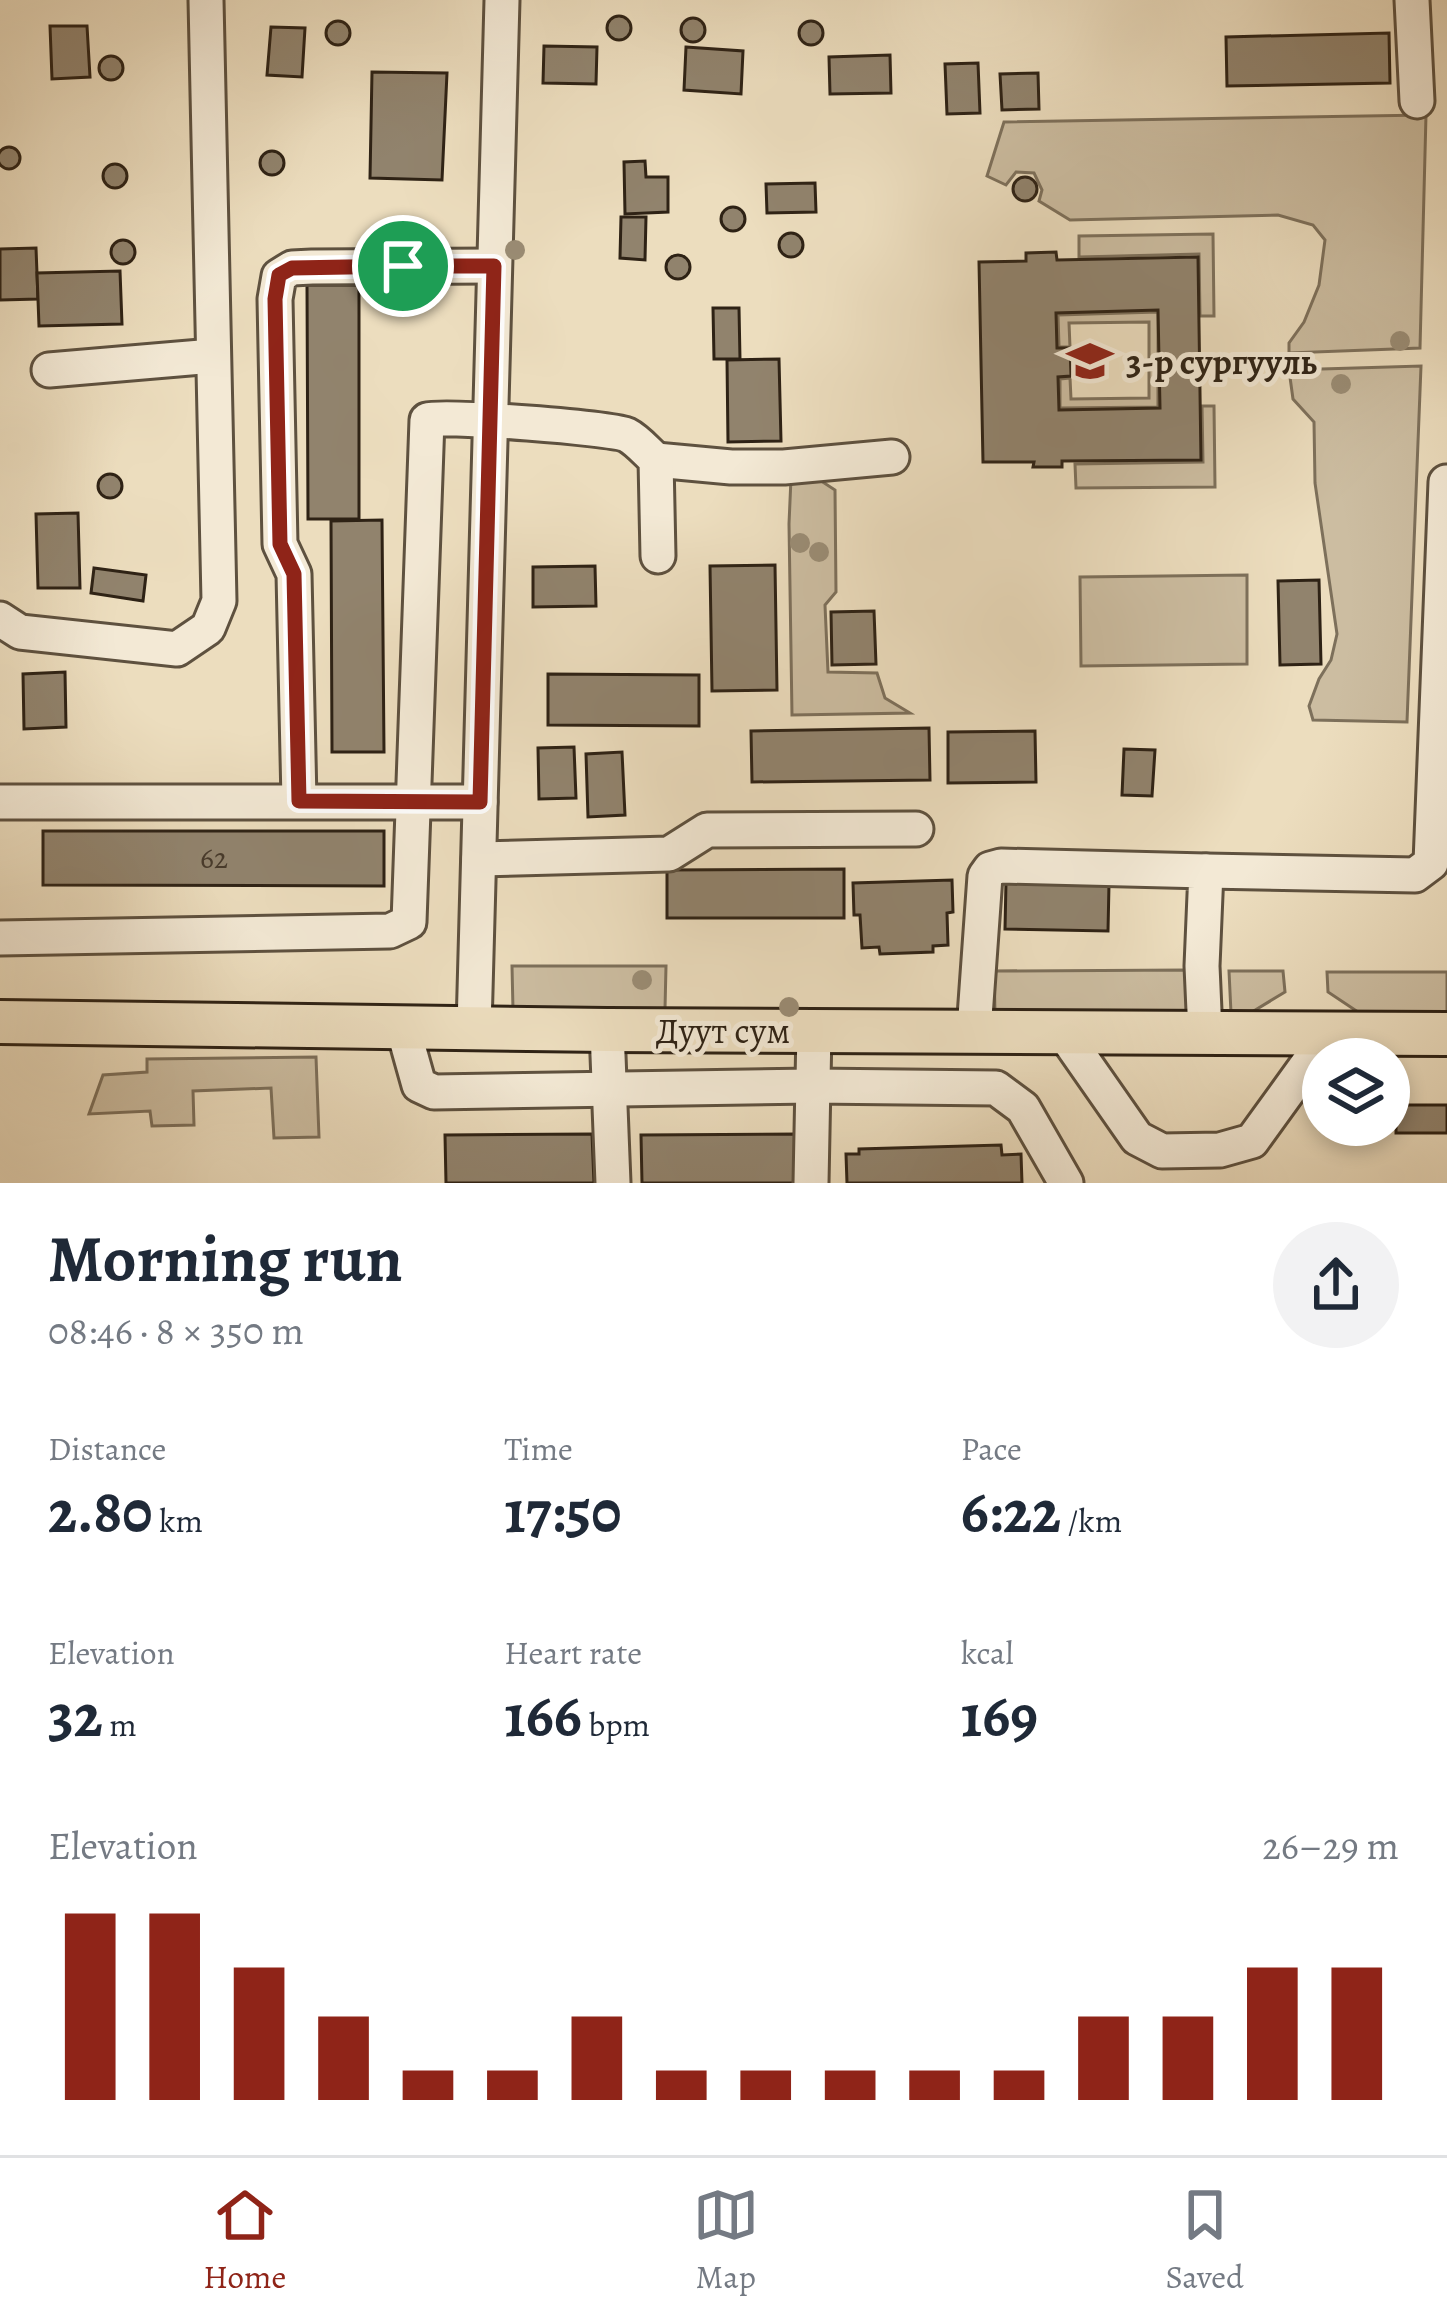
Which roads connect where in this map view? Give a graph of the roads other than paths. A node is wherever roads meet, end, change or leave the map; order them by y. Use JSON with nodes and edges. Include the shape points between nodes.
{"nodes":[{"id":1,"x":206,"y":0,"type":"edge"},
{"id":2,"x":502,"y":0,"type":"edge"},
{"id":3,"x":1412,"y":0,"type":"edge"},
{"id":4,"x":1417,"y":101,"type":"dead end"},
{"id":5,"x":494,"y":266,"type":"junction"},
{"id":6,"x":213,"y":356,"type":"junction"},
{"id":7,"x":50,"y":370,"type":"dead end"},
{"id":8,"x":490,"y":420,"type":"junction"},
{"id":9,"x":892,"y":457,"type":"dead end"},
{"id":10,"x":656,"y":460,"type":"junction"},
{"id":11,"x":1446,"y":482,"type":"edge"},
{"id":12,"x":658,"y":556,"type":"dead end"},
{"id":13,"x":0,"y":619,"type":"edge"},
{"id":14,"x":299,"y":801,"type":"junction"},
{"id":15,"x":414,"y":801,"type":"junction"},
{"id":16,"x":0,"y":802,"type":"edge"},
{"id":17,"x":480,"y":802,"type":"junction"},
{"id":18,"x":916,"y":829,"type":"dead end"},
{"id":19,"x":479,"y":859,"type":"junction"},
{"id":20,"x":1205,"y":871,"type":"junction"},
{"id":21,"x":0,"y":938,"type":"edge"},
{"id":22,"x":0,"y":1022,"type":"edge"},
{"id":23,"x":404,"y":1028,"type":"junction"},
{"id":24,"x":474,"y":1028,"type":"junction"},
{"id":25,"x":607,"y":1030,"type":"junction"},
{"id":26,"x":814,"y":1030,"type":"junction"},
{"id":27,"x":974,"y":1031,"type":"junction"},
{"id":28,"x":1063,"y":1032,"type":"junction"},
{"id":29,"x":1205,"y":1033,"type":"junction"},
{"id":30,"x":1330,"y":1033,"type":"junction"},
{"id":31,"x":1447,"y":1034,"type":"edge"},
{"id":32,"x":812,"y":1086,"type":"junction"},
{"id":33,"x":609,"y":1090,"type":"junction"},
{"id":34,"x":613,"y":1183,"type":"edge"},
{"id":35,"x":811,"y":1183,"type":"edge"},
{"id":36,"x":1066,"y":1183,"type":"edge"}],
"edges":[{"from":1,"to":6,"type":"street"},
{"from":2,"to":5,"type":"street"},
{"from":3,"to":4,"type":"street"},
{"from":5,"to":8,"type":"street"},
{"from":5,"to":14,"type":"street","via":[[312,267],[279,275],[280,544],[294,574]]},
{"from":6,"to":7,"type":"street"},
{"from":6,"to":13,"type":"street","via":[[219,601],[208,628],[177,649],[20,632]]},
{"from":8,"to":10,"type":"street","via":[[626,434]]},
{"from":8,"to":15,"type":"street","via":[[427,420]]},
{"from":8,"to":17,"type":"street"},
{"from":9,"to":10,"type":"street","via":[[731,467]]},
{"from":10,"to":12,"type":"street"},
{"from":11,"to":20,"type":"street","via":[[1431,863],[1415,874]]},
{"from":14,"to":15,"type":"street"},
{"from":14,"to":16,"type":"street"},
{"from":15,"to":17,"type":"street"},
{"from":15,"to":21,"type":"street","via":[[409,922],[390,932]]},
{"from":17,"to":19,"type":"street"},
{"from":18,"to":19,"type":"street","via":[[707,830],[669,854]]},
{"from":19,"to":24,"type":"street"},
{"from":20,"to":27,"type":"street","via":[[990,868]]},
{"from":20,"to":29,"type":"street"},
{"from":22,"to":23,"type":"main road","name":"Дуут сум"},
{"from":23,"to":24,"type":"main road","name":"Дуут сум"},
{"from":23,"to":33,"type":"street","via":[[419,1085],[434,1092]]},
{"from":24,"to":25,"type":"main road","name":"Дуут сум"},
{"from":25,"to":26,"type":"main road","name":"Дуут сум"},
{"from":25,"to":33,"type":"street"},
{"from":26,"to":27,"type":"main road","name":"Дуут сум"},
{"from":26,"to":32,"type":"street"},
{"from":27,"to":28,"type":"main road","name":"Дуут сум"},
{"from":28,"to":29,"type":"main road","name":"Дуут сум"},
{"from":28,"to":30,"type":"street","via":[[1137,1138],[1162,1151],[1252,1141]]},
{"from":29,"to":30,"type":"main road","name":"Дуут сум"},
{"from":30,"to":31,"type":"main road","name":"Дуут сум"},
{"from":32,"to":33,"type":"street"},
{"from":32,"to":35,"type":"street"},
{"from":32,"to":36,"type":"street","via":[[996,1088],[1023,1108]]},
{"from":33,"to":34,"type":"street"}]}
